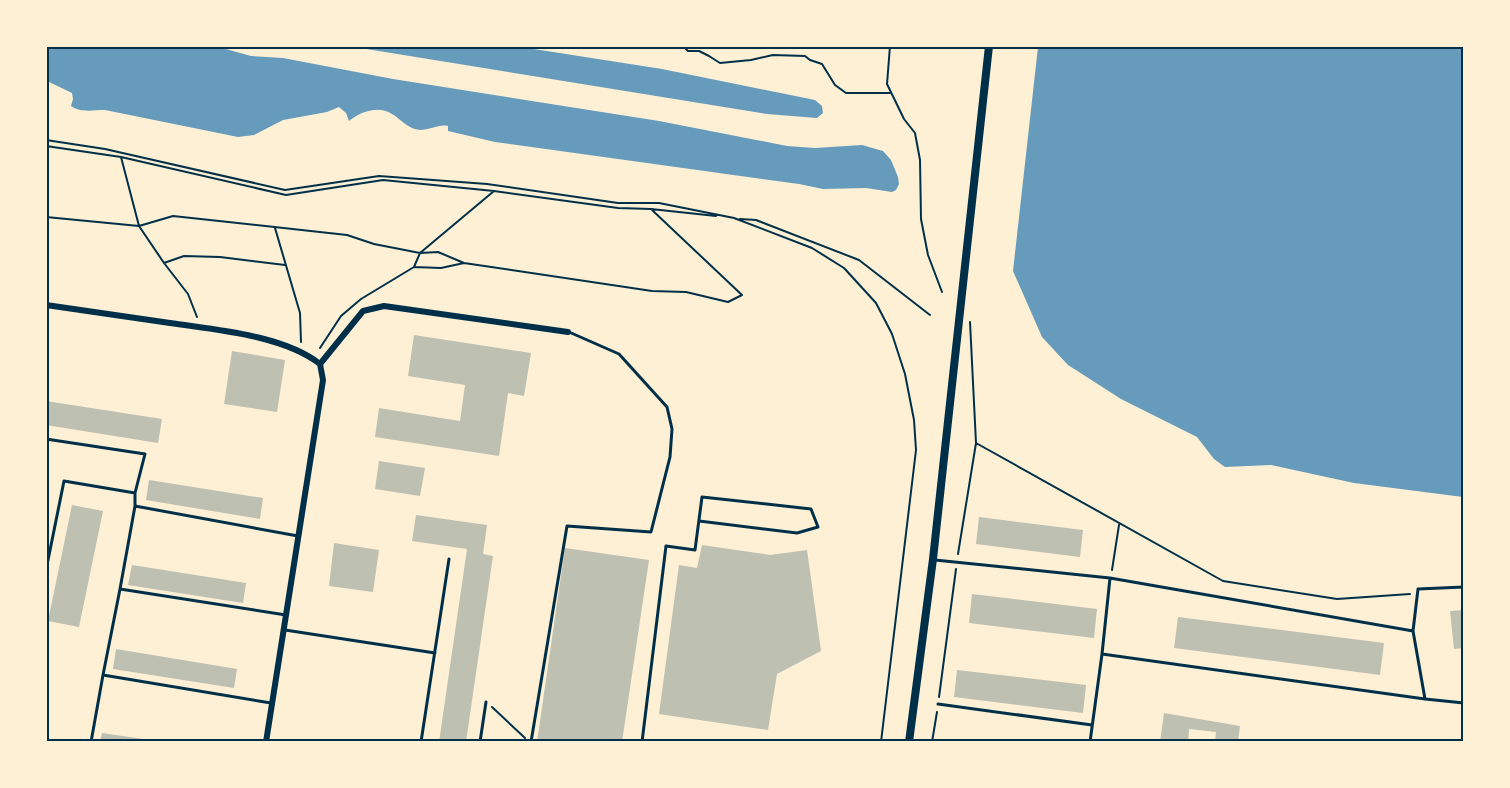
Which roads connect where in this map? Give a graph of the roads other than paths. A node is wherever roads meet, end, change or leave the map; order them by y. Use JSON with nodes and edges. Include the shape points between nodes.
{"nodes":[{"id":1,"x":989,"y":46,"type":"edge"},
{"id":2,"x":46,"y":305,"type":"edge"},
{"id":3,"x":568,"y":332,"type":"joint"},
{"id":4,"x":320,"y":364,"type":"junction"},
{"id":5,"x":46,"y":439,"type":"edge"},
{"id":6,"x":135,"y":493,"type":"junction"},
{"id":7,"x":135,"y":506,"type":"junction"},
{"id":8,"x":699,"y":521,"type":"junction"},
{"id":9,"x":298,"y":536,"type":"junction"},
{"id":10,"x":449,"y":559,"type":"dead end"},
{"id":11,"x":933,"y":559,"type":"junction"},
{"id":12,"x":46,"y":570,"type":"edge"},
{"id":13,"x":1110,"y":578,"type":"junction"},
{"id":14,"x":1464,"y":587,"type":"edge"},
{"id":15,"x":120,"y":589,"type":"junction"},
{"id":16,"x":286,"y":615,"type":"junction"},
{"id":17,"x":283,"y":630,"type":"junction"},
{"id":18,"x":1413,"y":631,"type":"junction"},
{"id":19,"x":435,"y":653,"type":"junction"},
{"id":20,"x":1102,"y":654,"type":"junction"},
{"id":21,"x":104,"y":675,"type":"junction"},
{"id":22,"x":1425,"y":699,"type":"junction"},
{"id":23,"x":486,"y":702,"type":"road end"},
{"id":24,"x":271,"y":703,"type":"junction"},
{"id":25,"x":1464,"y":703,"type":"edge"},
{"id":26,"x":938,"y":704,"type":"road end"},
{"id":27,"x":1092,"y":725,"type":"junction"},
{"id":28,"x":91,"y":741,"type":"edge"},
{"id":29,"x":266,"y":741,"type":"edge"},
{"id":30,"x":421,"y":741,"type":"edge"},
{"id":31,"x":480,"y":741,"type":"edge"},
{"id":32,"x":530,"y":741,"type":"edge"},
{"id":33,"x":642,"y":741,"type":"edge"},
{"id":34,"x":909,"y":741,"type":"edge"},
{"id":35,"x":1090,"y":741,"type":"edge"}],
"edges":[{"from":1,"to":11,"type":"street"},
{"from":2,"to":4,"type":"street","via":[[272,341]]},
{"from":3,"to":4,"type":"street","via":[[384,306],[363,311]]},
{"from":3,"to":32,"type":"lane","via":[[619,354],[667,407],[672,429],[670,457],[651,532],[567,526]]},
{"from":4,"to":9,"type":"street","via":[[323,380]]},
{"from":5,"to":6,"type":"lane","via":[[145,454]]},
{"from":6,"to":7,"type":"lane"},
{"from":6,"to":12,"type":"lane","via":[[64,482]]},
{"from":7,"to":9,"type":"lane"},
{"from":7,"to":15,"type":"lane"},
{"from":8,"to":8,"type":"lane","via":[[702,497],[811,509],[818,527],[797,533]]},
{"from":8,"to":33,"type":"lane","via":[[695,550],[666,546]]},
{"from":9,"to":16,"type":"street"},
{"from":10,"to":19,"type":"lane"},
{"from":11,"to":13,"type":"lane"},
{"from":11,"to":34,"type":"street"},
{"from":13,"to":18,"type":"lane"},
{"from":13,"to":20,"type":"lane"},
{"from":14,"to":18,"type":"lane","via":[[1418,590]]},
{"from":15,"to":16,"type":"lane"},
{"from":15,"to":21,"type":"lane"},
{"from":16,"to":17,"type":"street"},
{"from":17,"to":19,"type":"lane"},
{"from":17,"to":24,"type":"street"},
{"from":18,"to":22,"type":"lane"},
{"from":19,"to":30,"type":"lane"},
{"from":20,"to":22,"type":"lane"},
{"from":20,"to":27,"type":"lane"},
{"from":21,"to":24,"type":"lane"},
{"from":21,"to":28,"type":"lane"},
{"from":22,"to":25,"type":"lane"},
{"from":23,"to":31,"type":"lane"},
{"from":24,"to":29,"type":"street"},
{"from":26,"to":27,"type":"lane"},
{"from":27,"to":35,"type":"lane"}]}
